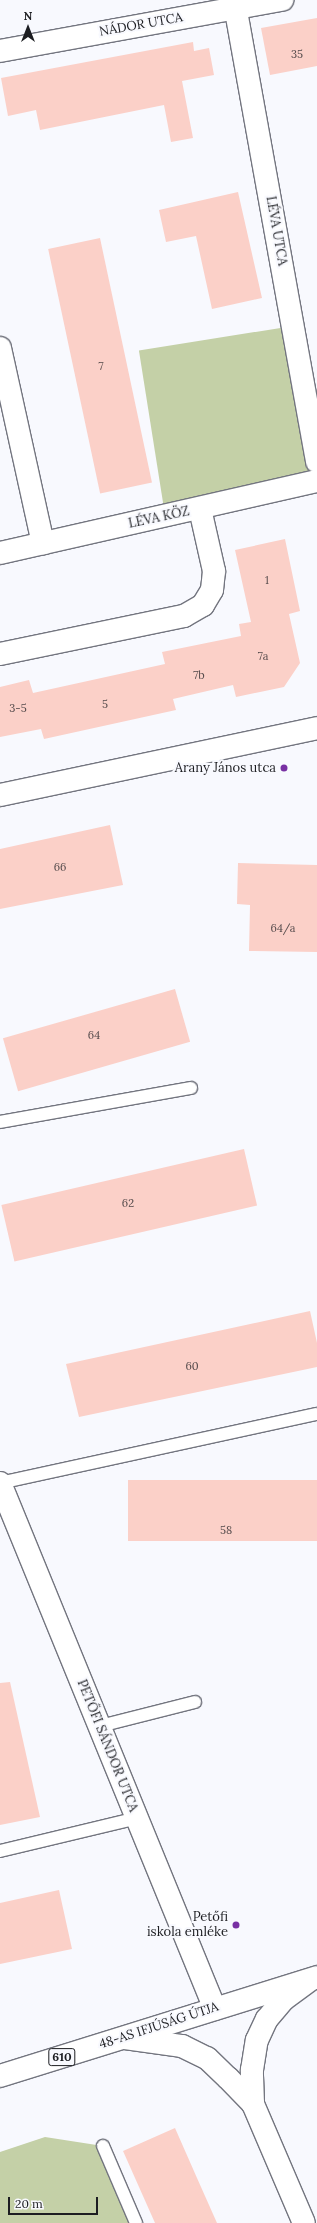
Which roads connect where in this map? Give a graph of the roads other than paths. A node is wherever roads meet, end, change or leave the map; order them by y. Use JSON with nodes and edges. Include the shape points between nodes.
{"nodes":[{"id":1,"x":282,"y":0,"type":"edge"},
{"id":2,"x":235,"y":4,"type":"edge"},
{"id":3,"x":0,"y":51,"type":"edge"},
{"id":4,"x":0,"y":348,"type":"edge"},
{"id":5,"x":317,"y":462,"type":"edge"},
{"id":6,"x":317,"y":481,"type":"edge"},
{"id":7,"x":200,"y":510,"type":"junction"},
{"id":8,"x":43,"y":543,"type":"junction"},
{"id":9,"x":0,"y":553,"type":"edge"},
{"id":10,"x":0,"y":654,"type":"edge"},
{"id":11,"x":317,"y":728,"type":"edge"},
{"id":12,"x":0,"y":795,"type":"edge"},
{"id":13,"x":191,"y":1088,"type":"dead end"},
{"id":14,"x":0,"y":1122,"type":"edge"},
{"id":15,"x":317,"y":1414,"type":"edge"},
{"id":16,"x":0,"y":1483,"type":"edge"},
{"id":17,"x":195,"y":1702,"type":"dead end"},
{"id":18,"x":100,"y":1726,"type":"junction"},
{"id":19,"x":137,"y":1818,"type":"junction"},
{"id":20,"x":0,"y":1851,"type":"edge"},
{"id":21,"x":314,"y":1977,"type":"edge"},
{"id":22,"x":215,"y":2009,"type":"junction"},
{"id":23,"x":125,"y":2038,"type":"junction"},
{"id":24,"x":0,"y":2076,"type":"edge"},
{"id":25,"x":253,"y":2104,"type":"junction"},
{"id":26,"x":103,"y":2146,"type":"dead end"},
{"id":27,"x":136,"y":2223,"type":"edge"},
{"id":28,"x":304,"y":2223,"type":"edge"}],
"edges":[{"from":1,"to":2,"type":"street","name":"NÁDOR UTCA"},
{"from":2,"to":3,"type":"street","name":"NÁDOR UTCA"},
{"from":2,"to":5,"type":"street","name":"LÉVA UTCA"},
{"from":4,"to":8,"type":"street"},
{"from":6,"to":7,"type":"street","name":"LÉVA KÖZ"},
{"from":7,"to":8,"type":"street","name":"LÉVA KÖZ"},
{"from":7,"to":10,"type":"street","via":[[214,571],[212,590],[203,605],[184,616]]},
{"from":8,"to":9,"type":"street","name":"LÉVA KÖZ"},
{"from":11,"to":12,"type":"street"},
{"from":13,"to":14,"type":"lane"},
{"from":15,"to":16,"type":"lane"},
{"from":16,"to":18,"type":"street","name":"PETŐFI SÁNDOR UTCA"},
{"from":17,"to":18,"type":"lane"},
{"from":18,"to":19,"type":"street","name":"PETŐFI SÁNDOR UTCA"},
{"from":19,"to":20,"type":"lane"},
{"from":19,"to":22,"type":"street","name":"PETŐFI SÁNDOR UTCA"},
{"from":21,"to":22,"type":"street","name":"48-AS IFJÚSÁG ÚTJA","number":"610"},
{"from":21,"to":25,"type":"street","via":[[284,1999],[267,2019],[257,2040],[252,2070]]},
{"from":22,"to":23,"type":"street","name":"48-AS IFJÚSÁG ÚTJA","number":"610"},
{"from":23,"to":24,"type":"street","name":"48-AS IFJÚSÁG ÚTJA","number":"610"},
{"from":23,"to":25,"type":"street","via":[[182,2046],[201,2055]]},
{"from":25,"to":28,"type":"street"},
{"from":26,"to":27,"type":"lane"}]}
